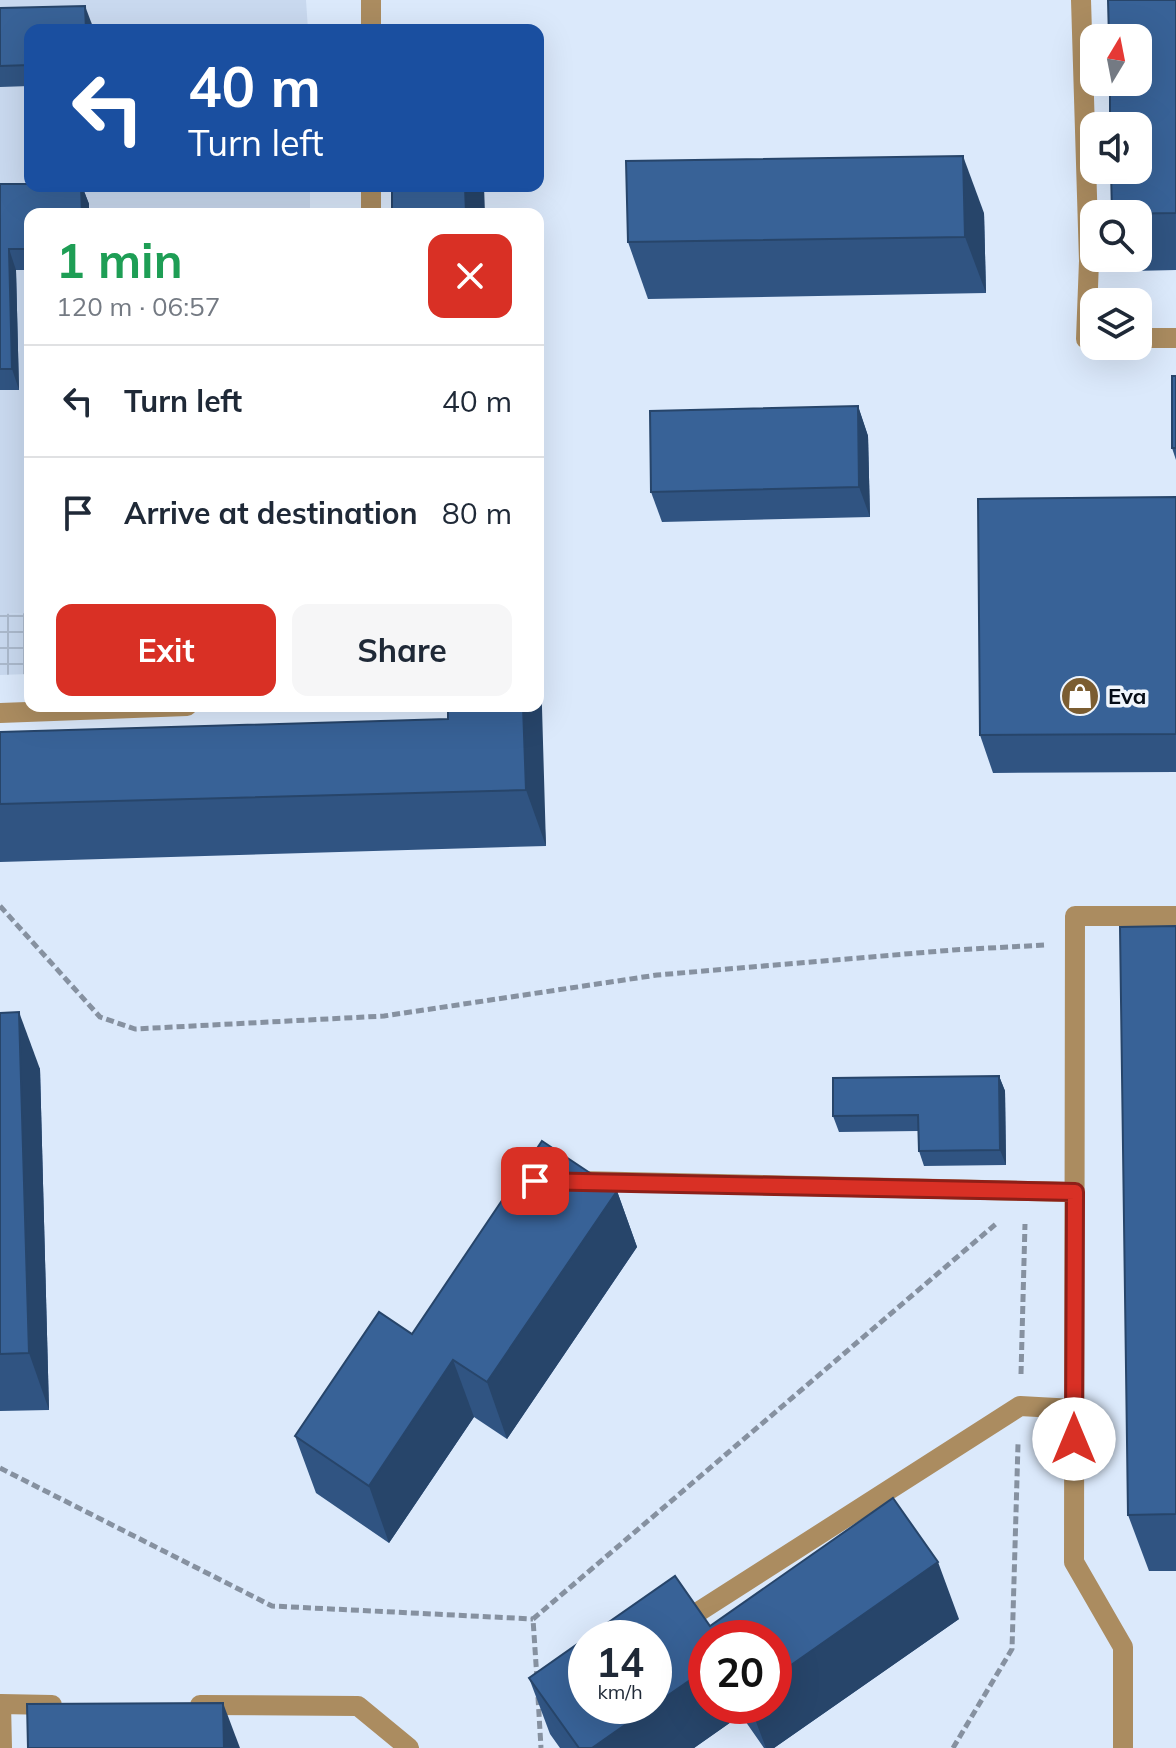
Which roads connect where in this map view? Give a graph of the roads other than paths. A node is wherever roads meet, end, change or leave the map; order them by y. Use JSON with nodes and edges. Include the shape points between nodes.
{"nodes":[{"id":1,"x":371,"y":0,"type":"edge"},
{"id":2,"x":1081,"y":0,"type":"edge"},
{"id":3,"x":371,"y":24,"type":"edge"},
{"id":4,"x":1088,"y":288,"type":"edge"},
{"id":5,"x":1152,"y":338,"type":"edge"},
{"id":6,"x":1176,"y":338,"type":"edge"},
{"id":7,"x":27,"y":712,"type":"edge"},
{"id":8,"x":0,"y":713,"type":"edge"},
{"id":9,"x":1176,"y":916,"type":"edge"},
{"id":10,"x":566,"y":1181,"type":"edge"},
{"id":11,"x":1075,"y":1192,"type":"junction"},
{"id":12,"x":1074,"y":1409,"type":"junction"},
{"id":13,"x":681,"y":1623,"type":"edge"},
{"id":14,"x":78,"y":1705,"type":"edge"},
{"id":15,"x":187,"y":1705,"type":"edge"},
{"id":16,"x":2,"y":1748,"type":"edge"},
{"id":17,"x":409,"y":1748,"type":"edge"},
{"id":18,"x":1123,"y":1748,"type":"edge"}],
"edges":[{"from":1,"to":3,"type":"lane"},
{"from":2,"to":4,"type":"lane"},
{"from":5,"to":6,"type":"lane"},
{"from":7,"to":8,"type":"lane"},
{"from":9,"to":11,"type":"lane","via":[[1075,916]]},
{"from":10,"to":11,"type":"lane"},
{"from":11,"to":12,"type":"lane"},
{"from":12,"to":13,"type":"lane","via":[[1020,1406]]},
{"from":12,"to":18,"type":"lane","via":[[1074,1562],[1123,1647]]},
{"from":14,"to":16,"type":"lane","via":[[1,1704]]},
{"from":15,"to":17,"type":"lane","via":[[358,1706]]}]}
